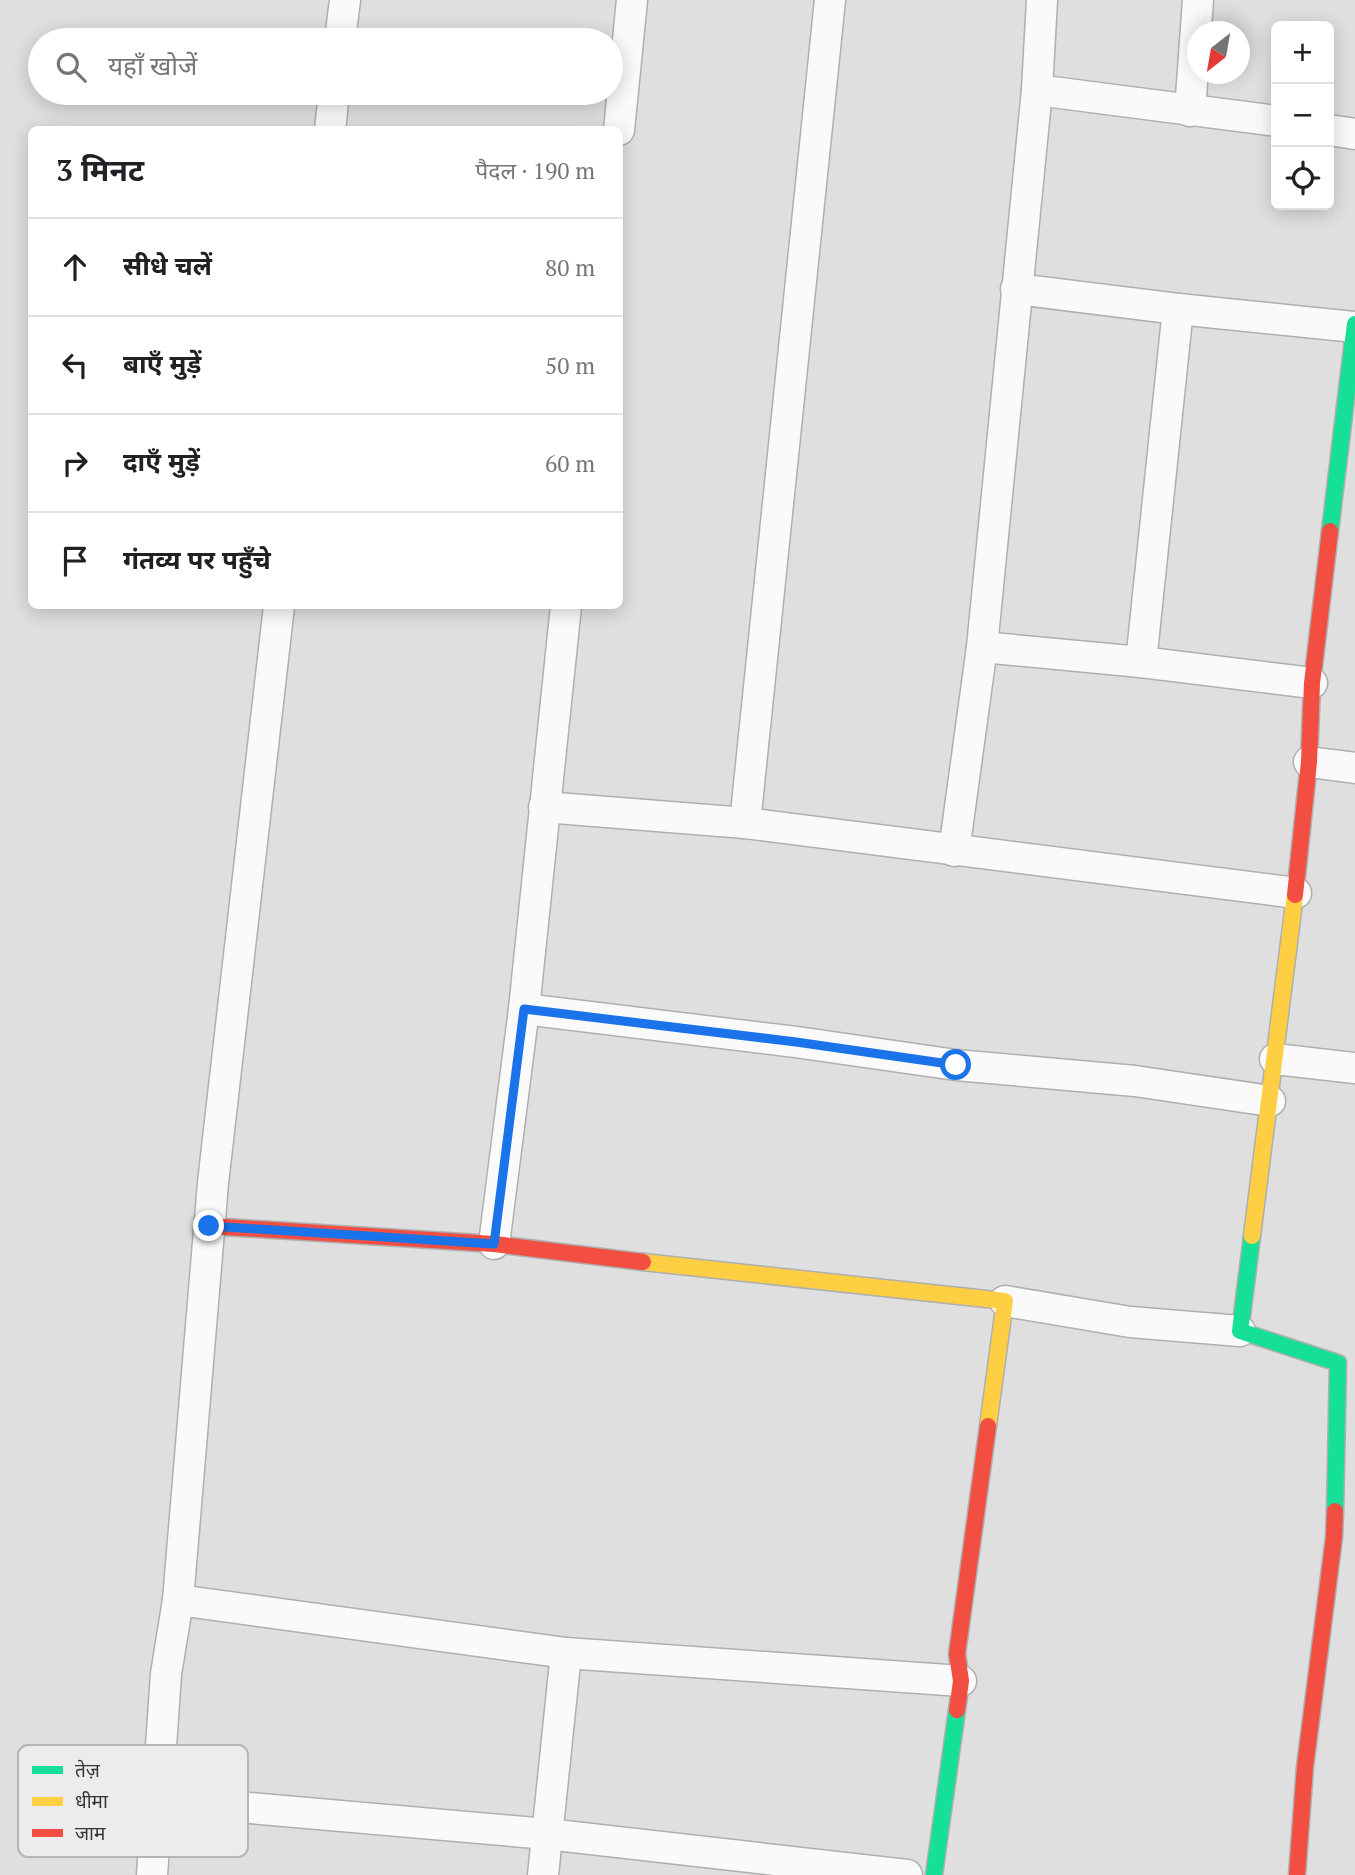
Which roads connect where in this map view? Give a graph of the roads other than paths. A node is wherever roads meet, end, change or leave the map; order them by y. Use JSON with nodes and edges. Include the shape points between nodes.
{"nodes":[{"id":1,"x":345,"y":0,"type":"edge"},
{"id":2,"x":632,"y":0,"type":"edge"},
{"id":3,"x":830,"y":0,"type":"edge"},
{"id":4,"x":1042,"y":0,"type":"edge"},
{"id":5,"x":1198,"y":0,"type":"edge"},
{"id":6,"x":342,"y":28,"type":"edge"},
{"id":7,"x":623,"y":90,"type":"edge"},
{"id":8,"x":1037,"y":90,"type":"junction"},
{"id":9,"x":333,"y":105,"type":"edge"},
{"id":10,"x":622,"y":105,"type":"edge"},
{"id":11,"x":1190,"y":110,"type":"junction"},
{"id":12,"x":1271,"y":120,"type":"edge"},
{"id":13,"x":330,"y":126,"type":"edge"},
{"id":14,"x":619,"y":126,"type":"edge"},
{"id":15,"x":1334,"y":131,"type":"edge"},
{"id":16,"x":1355,"y":134,"type":"edge"},
{"id":17,"x":1016,"y":289,"type":"junction"},
{"id":18,"x":1178,"y":309,"type":"junction"},
{"id":19,"x":1355,"y":325,"type":"edge"},
{"id":20,"x":279,"y":609,"type":"edge"},
{"id":21,"x":566,"y":609,"type":"edge"},
{"id":22,"x":982,"y":647,"type":"junction"},
{"id":23,"x":1141,"y":662,"type":"junction"},
{"id":24,"x":1312,"y":683,"type":"junction"},
{"id":25,"x":1309,"y":762,"type":"junction"},
{"id":26,"x":1355,"y":768,"type":"edge"},
{"id":27,"x":544,"y":807,"type":"junction"},
{"id":28,"x":745,"y":823,"type":"junction"},
{"id":29,"x":954,"y":851,"type":"junction"},
{"id":30,"x":1296,"y":893,"type":"junction"},
{"id":31,"x":524,"y":1009,"type":"junction"},
{"id":32,"x":1275,"y":1059,"type":"junction"},
{"id":33,"x":1355,"y":1068,"type":"edge"},
{"id":34,"x":1270,"y":1101,"type":"junction"},
{"id":35,"x":209,"y":1226,"type":"junction"},
{"id":36,"x":494,"y":1244,"type":"junction"},
{"id":37,"x":1005,"y":1301,"type":"junction"},
{"id":38,"x":1240,"y":1331,"type":"junction"},
{"id":39,"x":1346,"y":1363,"type":"edge"},
{"id":40,"x":178,"y":1600,"type":"junction"},
{"id":41,"x":566,"y":1653,"type":"junction"},
{"id":42,"x":961,"y":1681,"type":"junction"},
{"id":43,"x":161,"y":1745,"type":"edge"},
{"id":44,"x":248,"y":1808,"type":"edge"},
{"id":45,"x":547,"y":1834,"type":"junction"},
{"id":46,"x":153,"y":1857,"type":"edge"},
{"id":47,"x":152,"y":1875,"type":"edge"},
{"id":48,"x":543,"y":1875,"type":"edge"},
{"id":49,"x":907,"y":1875,"type":"edge"},
{"id":50,"x":934,"y":1875,"type":"edge"},
{"id":51,"x":1297,"y":1875,"type":"edge"}],
"edges":[{"from":1,"to":6,"type":"street"},
{"from":2,"to":7,"type":"street"},
{"from":3,"to":28,"type":"street"},
{"from":4,"to":8,"type":"street"},
{"from":5,"to":11,"type":"street"},
{"from":8,"to":11,"type":"street"},
{"from":8,"to":17,"type":"street"},
{"from":9,"to":13,"type":"street"},
{"from":10,"to":14,"type":"street"},
{"from":11,"to":12,"type":"street"},
{"from":15,"to":16,"type":"street"},
{"from":17,"to":18,"type":"street"},
{"from":17,"to":22,"type":"street"},
{"from":18,"to":19,"type":"street"},
{"from":18,"to":23,"type":"street"},
{"from":19,"to":24,"type":"street"},
{"from":20,"to":35,"type":"street"},
{"from":21,"to":27,"type":"street"},
{"from":22,"to":23,"type":"street"},
{"from":22,"to":29,"type":"street"},
{"from":23,"to":24,"type":"street"},
{"from":24,"to":25,"type":"street"},
{"from":25,"to":26,"type":"street"},
{"from":25,"to":30,"type":"street"},
{"from":27,"to":28,"type":"street"},
{"from":27,"to":31,"type":"street"},
{"from":28,"to":29,"type":"street"},
{"from":29,"to":30,"type":"street"},
{"from":30,"to":32,"type":"street"},
{"from":31,"to":34,"type":"street"},
{"from":31,"to":36,"type":"street"},
{"from":32,"to":33,"type":"street"},
{"from":32,"to":34,"type":"street"},
{"from":34,"to":38,"type":"street"},
{"from":35,"to":36,"type":"street"},
{"from":35,"to":40,"type":"street"},
{"from":36,"to":37,"type":"street"},
{"from":37,"to":38,"type":"street","via":[[1130,1322]]},
{"from":37,"to":42,"type":"street","via":[[957,1654]]},
{"from":38,"to":39,"type":"street"},
{"from":39,"to":51,"type":"street","via":[[1334,1537],[1305,1767]]},
{"from":40,"to":41,"type":"street"},
{"from":40,"to":43,"type":"street","via":[[166,1674]]},
{"from":41,"to":42,"type":"street"},
{"from":41,"to":45,"type":"street"},
{"from":42,"to":50,"type":"street"},
{"from":44,"to":45,"type":"street"},
{"from":45,"to":48,"type":"street"},
{"from":45,"to":49,"type":"street"},
{"from":46,"to":47,"type":"street"}]}
